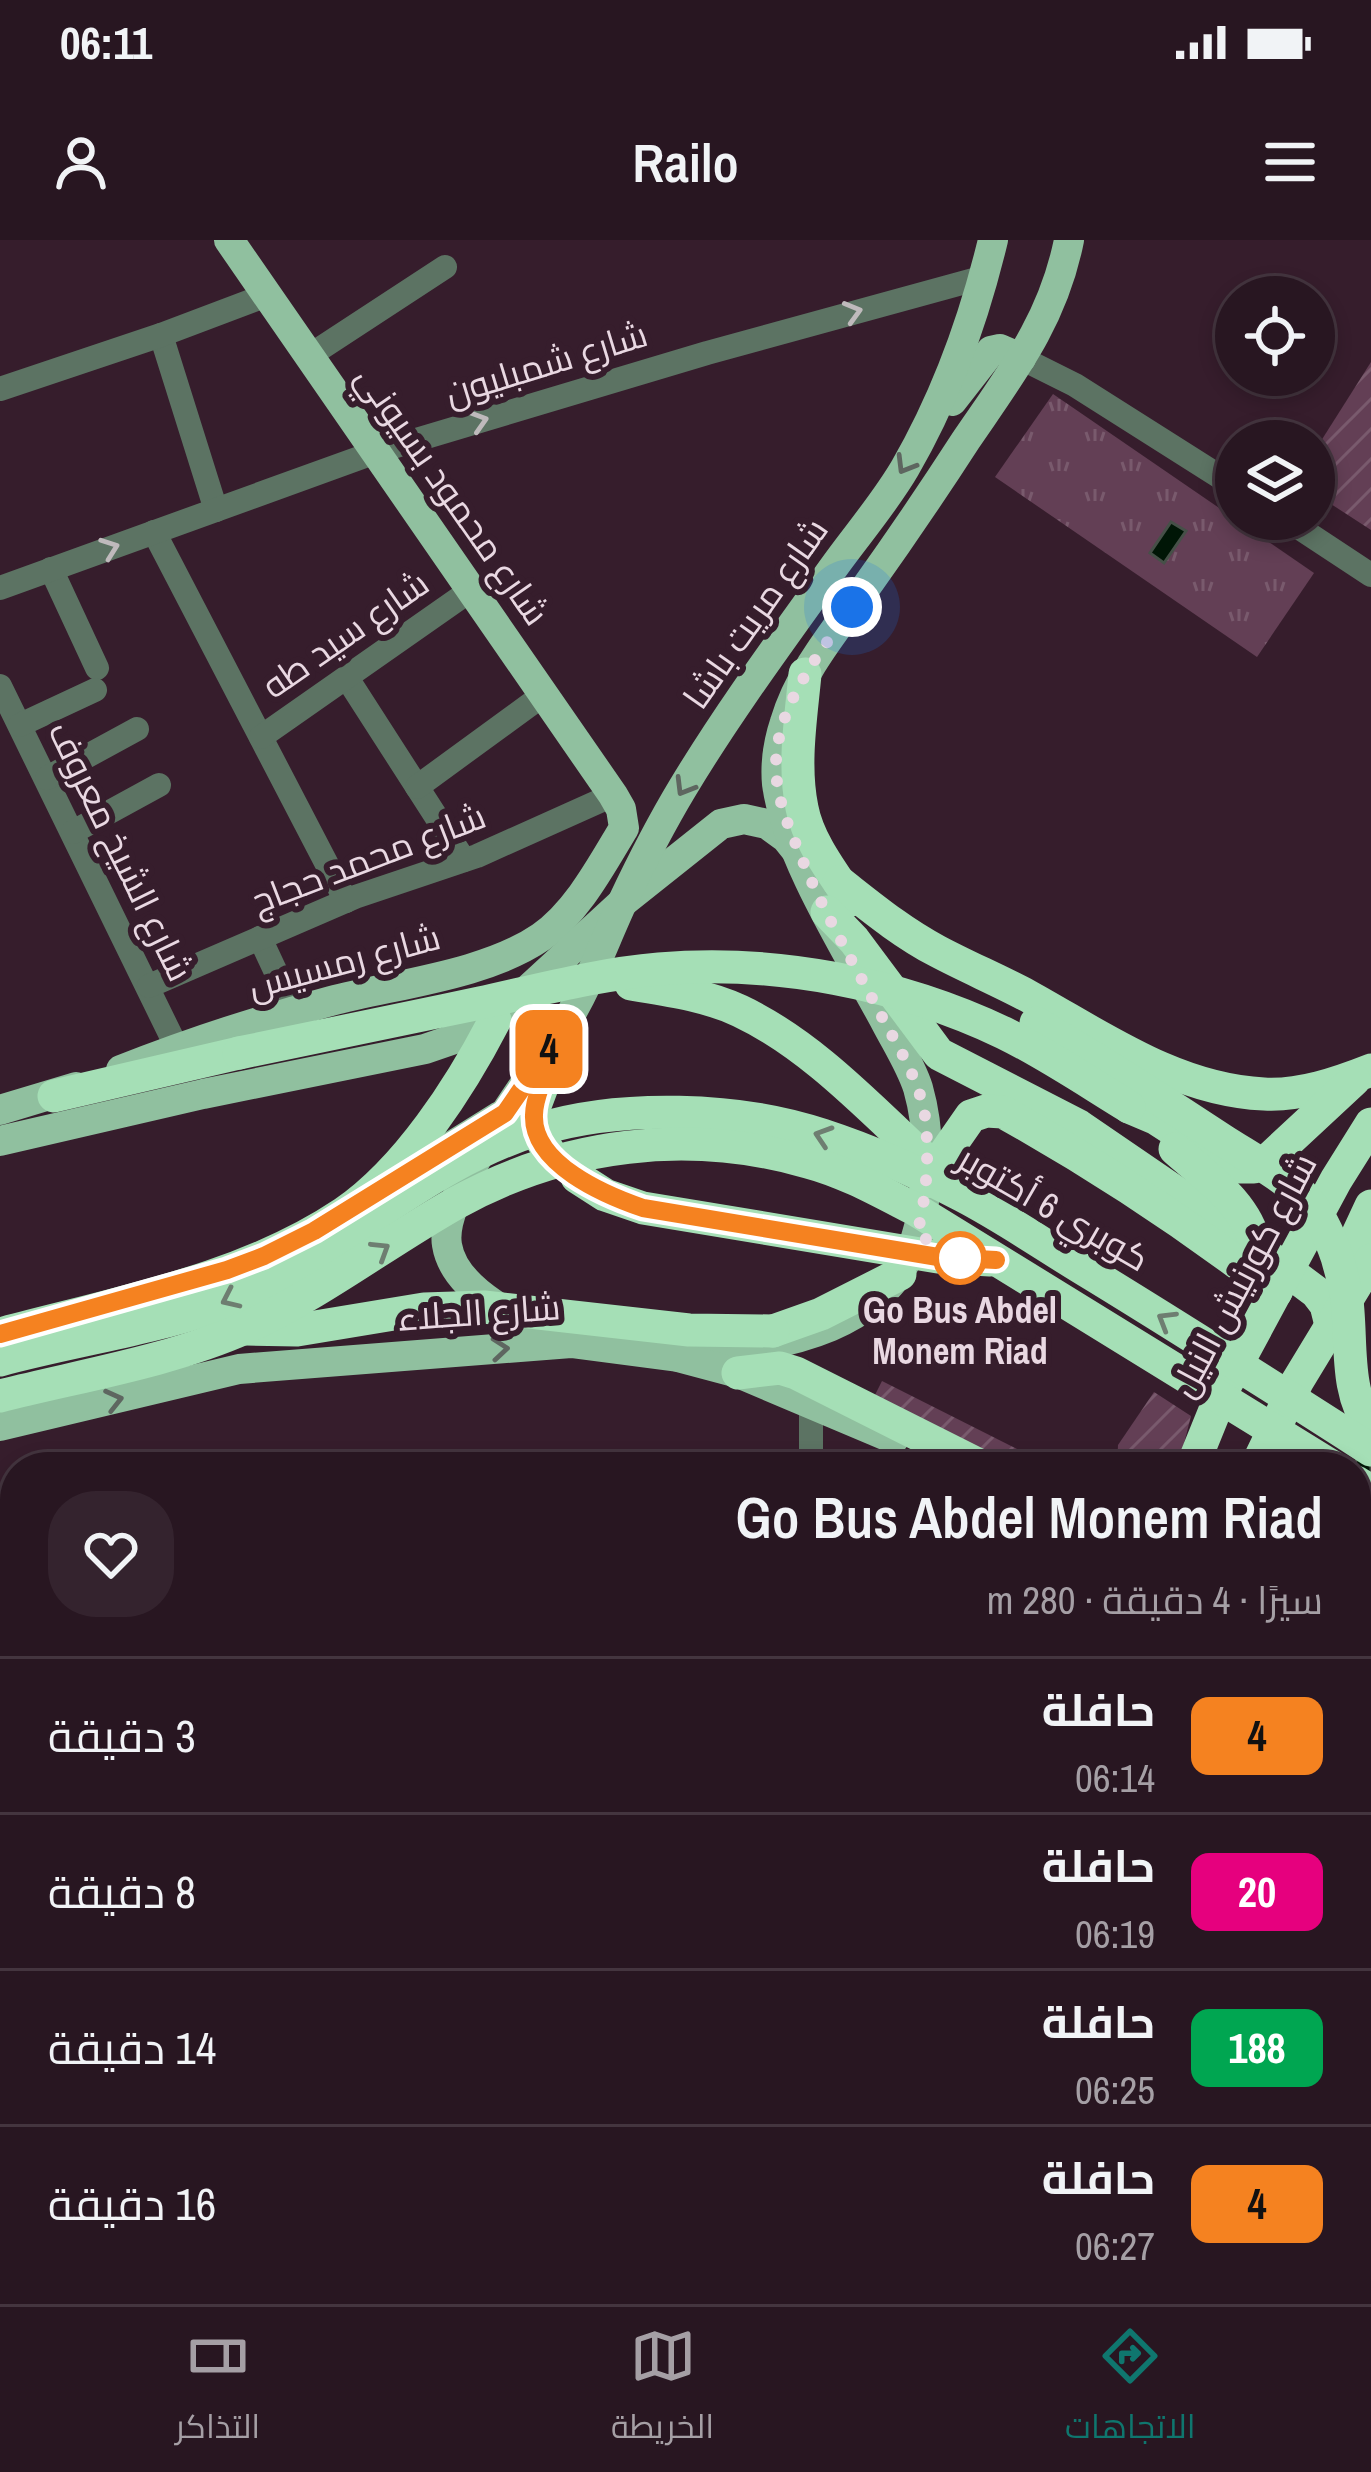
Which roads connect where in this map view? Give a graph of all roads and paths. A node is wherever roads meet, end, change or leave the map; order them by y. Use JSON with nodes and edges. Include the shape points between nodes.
{"nodes":[{"id":1,"x":229,"y":240,"type":"edge"},
{"id":2,"x":993,"y":240,"type":"edge"},
{"id":3,"x":1060,"y":242,"type":"edge"},
{"id":4,"x":445,"y":267,"type":"dead end"},
{"id":5,"x":984,"y":277,"type":"junction"},
{"id":6,"x":267,"y":295,"type":"junction"},
{"id":7,"x":161,"y":335,"type":"junction"},
{"id":8,"x":309,"y":356,"type":"junction"},
{"id":9,"x":1021,"y":358,"type":"junction"},
{"id":10,"x":0,"y":389,"type":"edge"},
{"id":11,"x":929,"y":424,"type":"junction"},
{"id":12,"x":376,"y":452,"type":"junction"},
{"id":13,"x":1215,"y":474,"type":"edge"},
{"id":14,"x":216,"y":510,"type":"junction"},
{"id":15,"x":154,"y":532,"type":"junction"},
{"id":16,"x":1318,"y":540,"type":"edge"},
{"id":17,"x":51,"y":569,"type":"junction"},
{"id":18,"x":1371,"y":575,"type":"edge"},
{"id":19,"x":2,"y":579,"type":"edge"},
{"id":20,"x":471,"y":590,"type":"junction"},
{"id":21,"x":805,"y":674,"type":"junction"},
{"id":22,"x":347,"y":677,"type":"junction"},
{"id":23,"x":0,"y":686,"type":"edge"},
{"id":24,"x":543,"y":694,"type":"junction"},
{"id":25,"x":20,"y":725,"type":"junction"},
{"id":26,"x":137,"y":730,"type":"dead end"},
{"id":27,"x":261,"y":737,"type":"junction"},
{"id":28,"x":47,"y":778,"type":"junction"},
{"id":29,"x":159,"y":785,"type":"dead end"},
{"id":30,"x":417,"y":787,"type":"junction"},
{"id":31,"x":613,"y":795,"type":"junction"},
{"id":32,"x":73,"y":832,"type":"junction"},
{"id":33,"x":801,"y":858,"type":"junction"},
{"id":34,"x":464,"y":860,"type":"junction"},
{"id":35,"x":833,"y":897,"type":"junction"},
{"id":36,"x":346,"y":901,"type":"junction"},
{"id":37,"x":623,"y":902,"type":"junction"},
{"id":38,"x":260,"y":938,"type":"junction"},
{"id":39,"x":593,"y":978,"type":"junction"},
{"id":40,"x":149,"y":986,"type":"junction"},
{"id":41,"x":294,"y":1012,"type":"junction"},
{"id":42,"x":495,"y":1020,"type":"junction"},
{"id":43,"x":565,"y":1026,"type":"junction"},
{"id":44,"x":177,"y":1048,"type":"junction"},
{"id":45,"x":1365,"y":1072,"type":"edge"},
{"id":46,"x":53,"y":1096,"type":"junction"},
{"id":47,"x":1130,"y":1107,"type":"junction"},
{"id":48,"x":0,"y":1110,"type":"edge"},
{"id":49,"x":505,"y":1113,"type":"junction"},
{"id":50,"x":1366,"y":1130,"type":"edge"},
{"id":51,"x":0,"y":1141,"type":"edge"},
{"id":52,"x":1371,"y":1176,"type":"edge"},
{"id":53,"x":925,"y":1182,"type":"junction"},
{"id":54,"x":965,"y":1197,"type":"junction"},
{"id":55,"x":1371,"y":1206,"type":"edge"},
{"id":56,"x":346,"y":1211,"type":"junction"},
{"id":57,"x":1256,"y":1246,"type":"junction"},
{"id":58,"x":996,"y":1260,"type":"junction"},
{"id":59,"x":1371,"y":1260,"type":"edge"},
{"id":60,"x":460,"y":1271,"type":"junction"},
{"id":61,"x":900,"y":1274,"type":"junction"},
{"id":62,"x":1281,"y":1280,"type":"junction"},
{"id":63,"x":1346,"y":1292,"type":"junction"},
{"id":64,"x":430,"y":1293,"type":"junction"},
{"id":65,"x":1330,"y":1325,"type":"junction"},
{"id":66,"x":244,"y":1329,"type":"junction"},
{"id":67,"x":0,"y":1334,"type":"edge"},
{"id":68,"x":571,"y":1343,"type":"junction"},
{"id":69,"x":432,"y":1354,"type":"junction"},
{"id":70,"x":678,"y":1357,"type":"junction"},
{"id":71,"x":0,"y":1360,"type":"edge"},
{"id":72,"x":738,"y":1373,"type":"junction"},
{"id":73,"x":0,"y":1399,"type":"edge"},
{"id":74,"x":812,"y":1403,"type":"junction"},
{"id":75,"x":0,"y":1426,"type":"edge"},
{"id":76,"x":1371,"y":1427,"type":"edge"},
{"id":77,"x":1371,"y":1450,"type":"edge"},
{"id":78,"x":811,"y":1452,"type":"edge"},
{"id":79,"x":918,"y":1452,"type":"edge"},
{"id":80,"x":954,"y":1452,"type":"edge"},
{"id":81,"x":1198,"y":1452,"type":"edge"},
{"id":82,"x":1263,"y":1452,"type":"edge"},
{"id":83,"x":1309,"y":1452,"type":"edge"}],
"edges":[{"from":1,"to":6,"type":"main road","name":"شارع محمود بسيوني"},
{"from":2,"to":5,"type":"main road","name":"شارع مريت باشا"},
{"from":3,"to":9,"type":"main road","via":[[1044,319]]},
{"from":4,"to":8,"type":"street"},
{"from":5,"to":11,"type":"main road","name":"شارع مريت باشا"},
{"from":12,"to":5,"type":"street","name":"شارع شمبليون","one_way":true},
{"from":6,"to":7,"type":"street"},
{"from":6,"to":8,"type":"main road","name":"شارع محمود بسيوني"},
{"from":7,"to":10,"type":"street"},
{"from":7,"to":14,"type":"street"},
{"from":8,"to":12,"type":"main road","name":"شارع محمود بسيوني"},
{"from":9,"to":11,"type":"main road","via":[[992,351]]},
{"from":9,"to":13,"type":"street"},
{"from":9,"to":21,"type":"main road"},
{"from":11,"to":37,"type":"main road","name":"شارع مريت باشا","one_way":true,"via":[[681,790]]},
{"from":12,"to":14,"type":"street","name":"شارع شمبليون"},
{"from":12,"to":20,"type":"main road","name":"شارع محمود بسيوني"},
{"from":14,"to":15,"type":"street","name":"شارع شمبليون"},
{"from":17,"to":15,"type":"street","name":"شارع شمبليون","one_way":true},
{"from":15,"to":27,"type":"street"},
{"from":16,"to":18,"type":"street"},
{"from":17,"to":19,"type":"street","name":"شارع شمبليون"},
{"from":17,"to":25,"type":"street","via":[[96,679]]},
{"from":20,"to":22,"type":"street","name":"شارع سيد طه"},
{"from":20,"to":24,"type":"main road","name":"شارع محمود بسيوني"},
{"from":21,"to":33,"type":"main road","via":[[776,760]]},
{"from":21,"to":35,"type":"highway","via":[[802,811]]},
{"from":22,"to":27,"type":"street","name":"شارع سيد طه"},
{"from":22,"to":30,"type":"street"},
{"from":23,"to":25,"type":"street","name":"شارع الشيخ معروف"},
{"from":24,"to":30,"type":"street"},
{"from":24,"to":31,"type":"main road","name":"شارع محمود بسيوني"},
{"from":25,"to":28,"type":"street","name":"شارع الشيخ معروف"},
{"from":26,"to":28,"type":"street"},
{"from":27,"to":36,"type":"street"},
{"from":28,"to":32,"type":"street","name":"شارع الشيخ معروف"},
{"from":29,"to":32,"type":"street"},
{"from":30,"to":34,"type":"street"},
{"from":31,"to":34,"type":"street","name":"شارع محمد حجاج"},
{"from":31,"to":41,"type":"main road","name":"شارع رمسيس","via":[[624,828],[565,916],[539,938],[456,972]]},
{"from":32,"to":40,"type":"street","name":"شارع الشيخ معروف"},
{"from":33,"to":35,"type":"main road"},
{"from":33,"to":37,"type":"main road","via":[[767,824],[721,824]]},
{"from":34,"to":36,"type":"street","name":"شارع محمد حجاج"},
{"from":35,"to":45,"type":"highway","via":[[1114,1047],[1193,1080],[1264,1094]]},
{"from":35,"to":53,"type":"main road","via":[[916,1083],[926,1123]]},
{"from":35,"to":57,"type":"highway","via":[[854,940],[939,1054],[1078,1126]]},
{"from":35,"to":63,"type":"highway","bridge":true,"via":[[850,900],[899,944],[1130,1077],[1282,1178],[1326,1228]]},
{"from":36,"to":38,"type":"street","name":"شارع محمد حجاج"},
{"from":37,"to":42,"type":"main road"},
{"from":37,"to":43,"type":"main road","name":"شارع مريت باشا"},
{"from":38,"to":40,"type":"street","name":"شارع محمد حجاج"},
{"from":38,"to":41,"type":"street"},
{"from":39,"to":46,"type":"highway","bridge":true},
{"from":39,"to":47,"type":"highway","bridge":true,"via":[[707,967],[827,977],[1003,1033]]},
{"from":39,"to":54,"type":"highway","bridge":true,"via":[[740,1011],[835,1077]]},
{"from":40,"to":44,"type":"street","name":"شارع الشيخ معروف"},
{"from":41,"to":44,"type":"main road","name":"شارع رمسيس"},
{"from":42,"to":51,"type":"main road","via":[[425,1049]]},
{"from":42,"to":56,"type":"highway","via":[[410,1149]]},
{"from":43,"to":49,"type":"main road","name":"شارع مريت باشا"},
{"from":43,"to":58,"type":"highway","bridge":true,"via":[[533,1111],[535,1129],[557,1161],[605,1195],[643,1208]]},
{"from":44,"to":46,"type":"main road","name":"شارع رمسيس"},
{"from":45,"to":47,"type":"highway","via":[[1254,1167],[1217,1158]]},
{"from":46,"to":48,"type":"main road","name":"شارع رمسيس"},
{"from":47,"to":57,"type":"highway","via":[[1242,1211]]},
{"from":49,"to":56,"type":"main road"},
{"from":49,"to":60,"type":"main road","name":"شارع مريت باشا","via":[[448,1215],[447,1249]]},
{"from":50,"to":52,"type":"highway"},
{"from":50,"to":62,"type":"highway","name":"شارع كورنيش النيل"},
{"from":53,"to":61,"type":"main road"},
{"from":53,"to":62,"type":"highway","via":[[971,1116],[1003,1112]]},
{"from":54,"to":71,"type":"highway","name":"كوبري 6 أكتوبر","one_way":true,"bridge":true,"via":[[818,1133],[753,1119],[648,1112],[595,1118],[493,1146],[214,1307]]},
{"from":77,"to":54,"type":"highway","name":"كوبري 6 أكتوبر","one_way":true,"bridge":true},
{"from":55,"to":63,"type":"highway"},
{"from":56,"to":67,"type":"highway","via":[[227,1270]]},
{"from":57,"to":62,"type":"highway"},
{"from":66,"to":58,"type":"highway","name":"كوبري 6 أكتوبر","one_way":true,"bridge":true,"via":[[518,1173],[635,1146],[752,1149],[811,1162],[916,1210]]},
{"from":58,"to":83,"type":"highway","name":"كوبري 6 أكتوبر","bridge":true},
{"from":59,"to":65,"type":"highway"},
{"from":60,"to":64,"type":"main road","name":"شارع الجلاء"},
{"from":60,"to":68,"type":"main road","via":[[483,1297]]},
{"from":61,"to":66,"type":"highway","bridge":true,"via":[[773,1331],[484,1307]]},
{"from":61,"to":70,"type":"main road","via":[[843,1322],[784,1342]]},
{"from":62,"to":65,"type":"highway","via":[[1316,1292]]},
{"from":62,"to":81,"type":"highway","name":"شارع كورنيش النيل"},
{"from":63,"to":76,"type":"highway","bridge":true,"via":[[1356,1393]]},
{"from":64,"to":69,"type":"main road","via":[[456,1297],[467,1314],[459,1333]]},
{"from":64,"to":73,"type":"main road","name":"شارع الجلاء","via":[[374,1321]]},
{"from":65,"to":82,"type":"highway"},
{"from":66,"to":73,"type":"highway","name":"كوبري 6 أكتوبر","bridge":true},
{"from":69,"to":68,"type":"main road","name":"شارع الجلاء","one_way":true},
{"from":68,"to":70,"type":"main road","name":"شارع الجلاء"},
{"from":75,"to":69,"type":"main road","name":"شارع الجلاء","one_way":true,"via":[[239,1369]]},
{"from":70,"to":72,"type":"main road","name":"شارع الجلاء"},
{"from":72,"to":74,"type":"main road","name":"شارع الجلاء"},
{"from":72,"to":80,"type":"highway","via":[[780,1368]]},
{"from":74,"to":78,"type":"street"},
{"from":74,"to":79,"type":"main road","name":"شارع الجلاء"}]}
